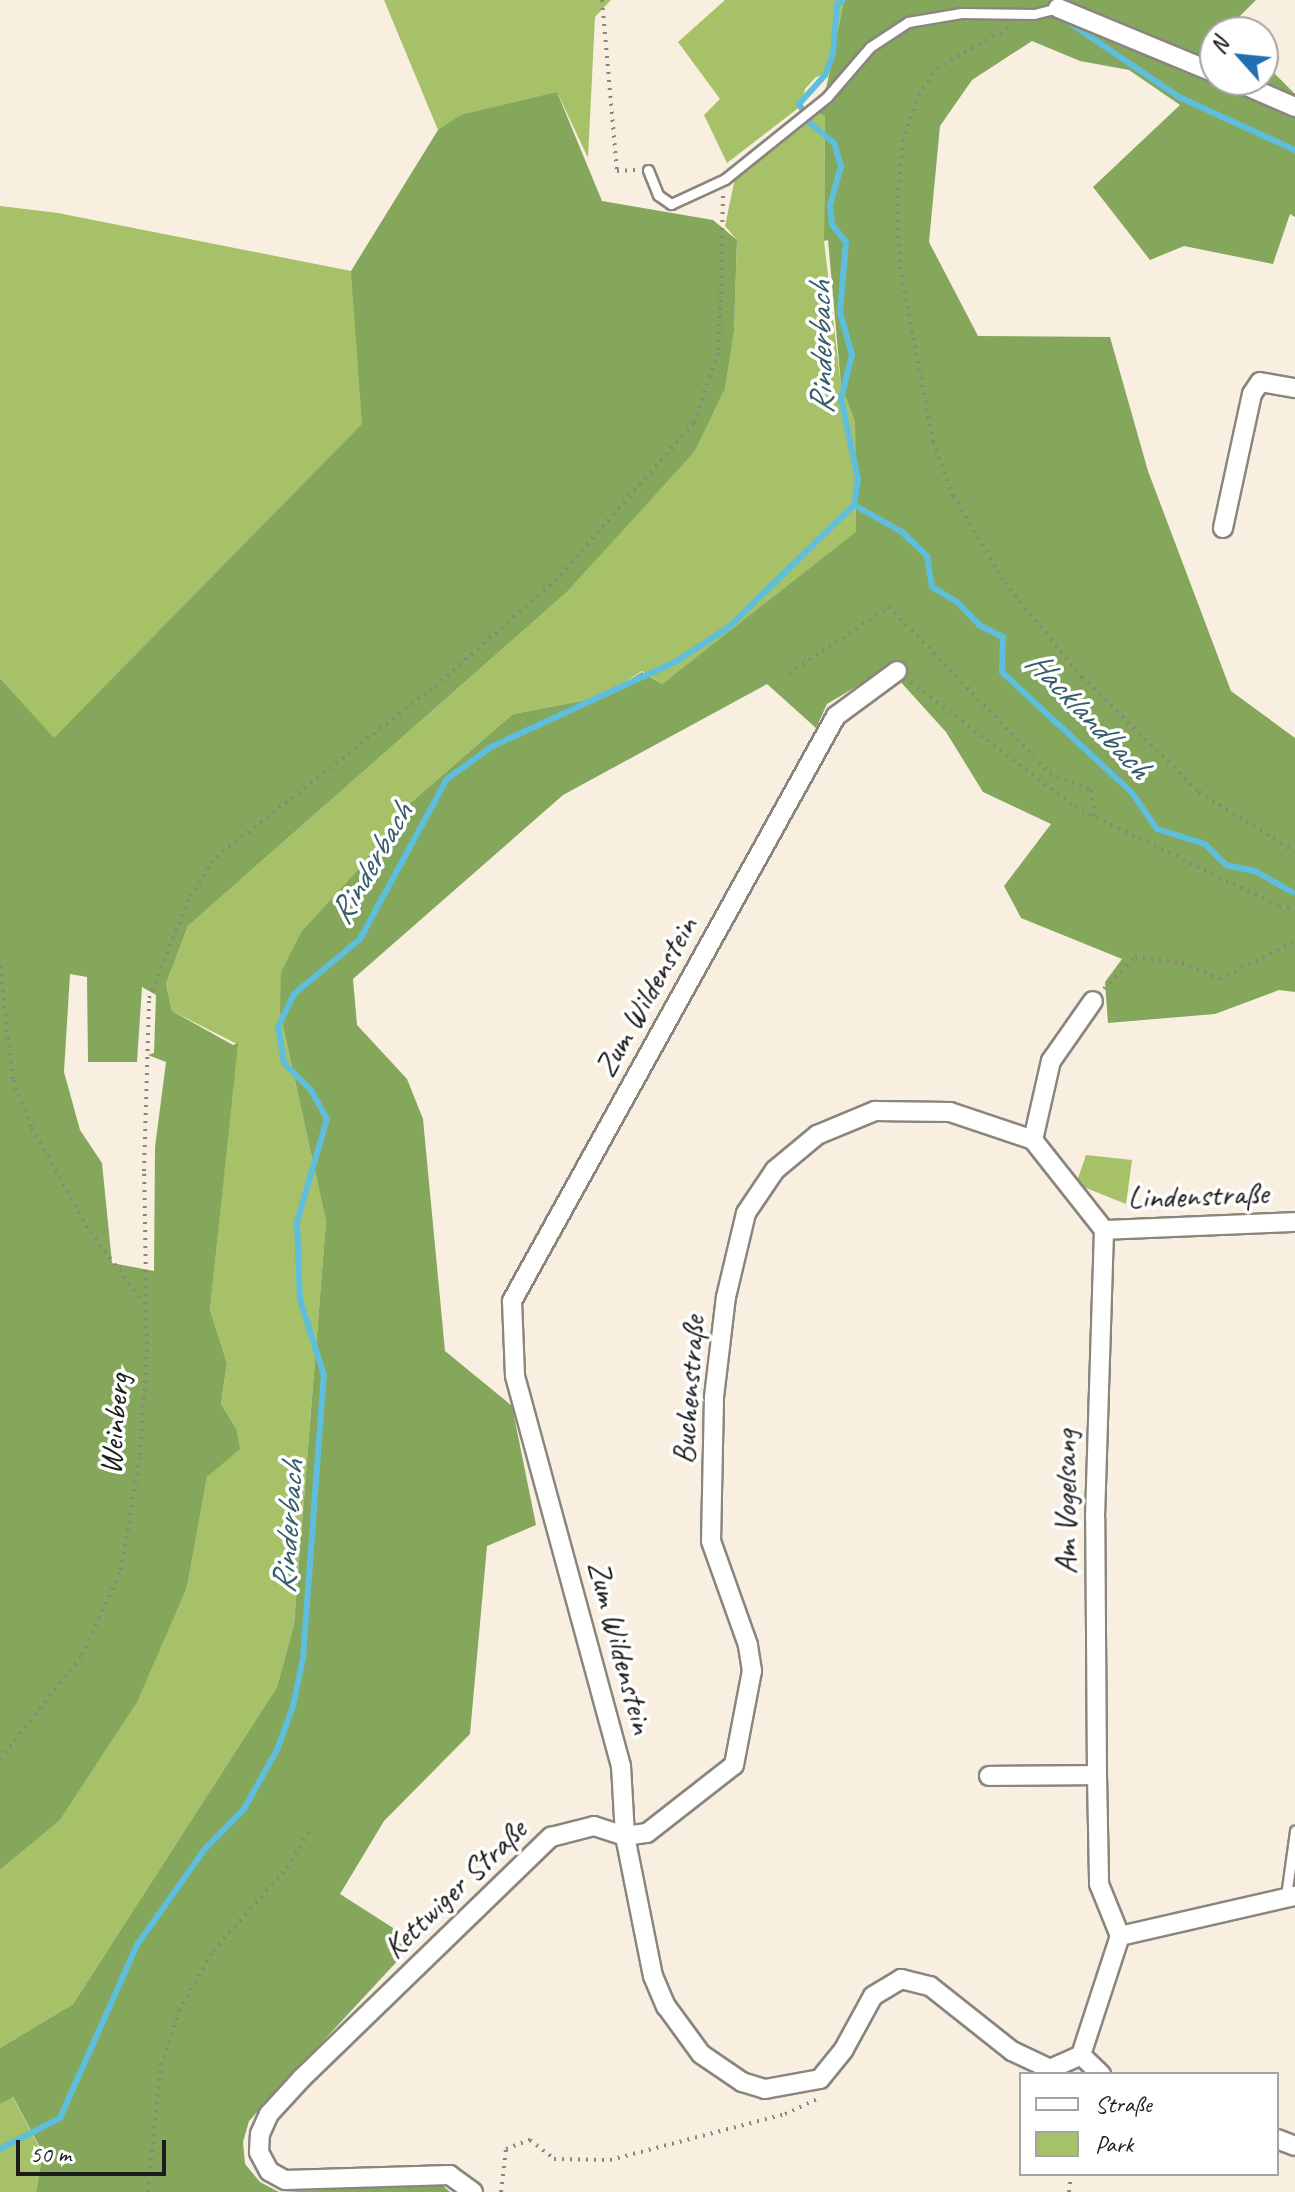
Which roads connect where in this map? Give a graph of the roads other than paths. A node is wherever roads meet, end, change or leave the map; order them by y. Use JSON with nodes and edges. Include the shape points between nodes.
{"nodes":[{"id":1,"x":1058,"y":8,"type":"joint"},
{"id":2,"x":1199,"y":66,"type":"edge"},
{"id":3,"x":1270,"y":96,"type":"edge"},
{"id":4,"x":1295,"y":107,"type":"edge"},
{"id":5,"x":648,"y":170,"type":"road end"},
{"id":6,"x":1295,"y":388,"type":"edge"},
{"id":7,"x":1223,"y":528,"type":"dead end"},
{"id":8,"x":897,"y":671,"type":"road end"},
{"id":9,"x":1093,"y":1001,"type":"road end"},
{"id":10,"x":1033,"y":1140,"type":"junction"},
{"id":11,"x":1295,"y":1222,"type":"edge"},
{"id":12,"x":1104,"y":1230,"type":"junction"},
{"id":13,"x":1097,"y":1775,"type":"junction"},
{"id":14,"x":989,"y":1776,"type":"dead end"},
{"id":15,"x":1295,"y":1831,"type":"edge"},
{"id":16,"x":625,"y":1836,"type":"junction"},
{"id":17,"x":1290,"y":1896,"type":"edge"},
{"id":18,"x":1120,"y":1936,"type":"junction"},
{"id":19,"x":1081,"y":2055,"type":"junction"},
{"id":20,"x":1099,"y":2072,"type":"edge"},
{"id":21,"x":473,"y":2192,"type":"edge"}],
"edges":[{"from":1,"to":2,"type":"street"},
{"from":1,"to":5,"type":"lane","via":[[1034,14],[961,13],[908,22],[870,47],[841,84],[725,179],[671,204],[658,195]]},
{"from":3,"to":4,"type":"street"},
{"from":6,"to":7,"type":"street","via":[[1260,382],[1252,394]]},
{"from":8,"to":16,"type":"street","name":"Zum Wildenstein","via":[[836,716],[512,1301],[515,1376],[621,1766]]},
{"from":9,"to":10,"type":"street","via":[[1051,1061]]},
{"from":10,"to":12,"type":"street"},
{"from":10,"to":16,"type":"street","name":"Buchenstraße","via":[[950,1112],[875,1111],[817,1135],[775,1170],[746,1213],[726,1297],[714,1397],[711,1541],[748,1645],[752,1671],[740,1751],[720,1779],[647,1833]]},
{"from":11,"to":12,"type":"street","name":"Lindenstraße"},
{"from":12,"to":13,"type":"street","name":"Am Vogelsang","via":[[1095,1517]]},
{"from":13,"to":14,"type":"street"},
{"from":13,"to":18,"type":"street","name":"Am Vogelsang","via":[[1099,1884]]},
{"from":15,"to":17,"type":"lane"},
{"from":16,"to":19,"type":"street","via":[[653,1976],[666,2006],[701,2054],[742,2082],[765,2089],[820,2079],[844,2049],[873,1996],[901,1979],[930,1986],[1031,2065],[1050,2069]]},
{"from":16,"to":21,"type":"street","name":"Kettwiger Straße","via":[[594,1826],[551,1837],[302,2078],[269,2114],[260,2134],[264,2161],[285,2180],[450,2175]]},
{"from":17,"to":18,"type":"street"},
{"from":18,"to":19,"type":"street"},
{"from":19,"to":20,"type":"street"}]}
